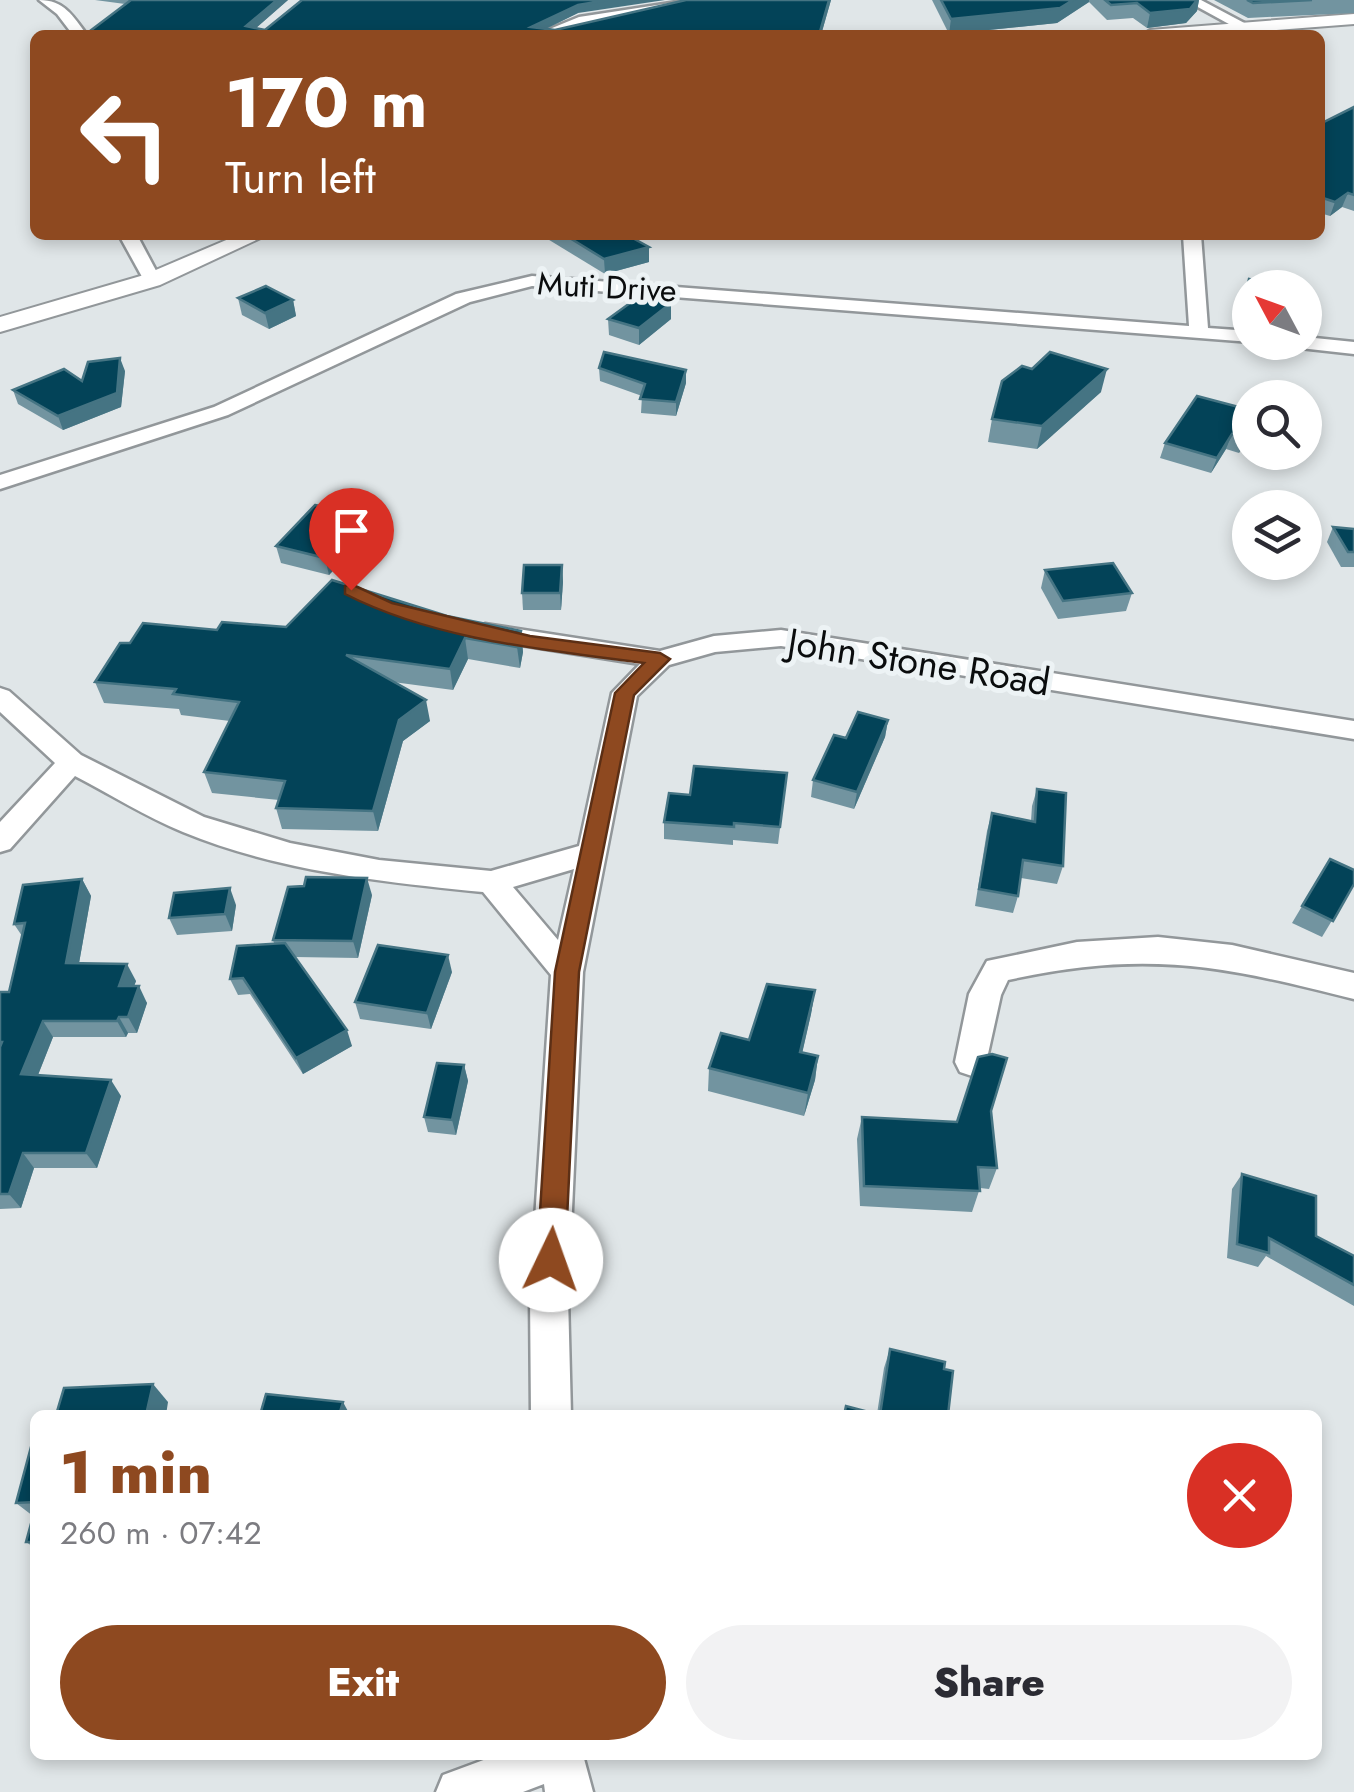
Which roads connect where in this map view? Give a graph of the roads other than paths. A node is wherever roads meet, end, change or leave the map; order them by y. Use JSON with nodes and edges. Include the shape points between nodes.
{"nodes":[{"id":1,"x":44,"y":0,"type":"edge"},
{"id":2,"x":635,"y":0,"type":"edge"},
{"id":3,"x":715,"y":0,"type":"edge"},
{"id":4,"x":1191,"y":0,"type":"edge"},
{"id":5,"x":648,"y":11,"type":"junction"},
{"id":6,"x":1354,"y":19,"type":"edge"},
{"id":7,"x":1242,"y":26,"type":"junction"},
{"id":8,"x":76,"y":30,"type":"edge"},
{"id":9,"x":556,"y":30,"type":"edge"},
{"id":10,"x":1201,"y":30,"type":"edge"},
{"id":11,"x":131,"y":240,"type":"edge"},
{"id":12,"x":244,"y":240,"type":"edge"},
{"id":13,"x":1192,"y":240,"type":"edge"},
{"id":14,"x":152,"y":280,"type":"junction"},
{"id":15,"x":0,"y":325,"type":"edge"},
{"id":16,"x":1199,"y":331,"type":"junction"},
{"id":17,"x":1232,"y":335,"type":"edge"},
{"id":18,"x":1322,"y":344,"type":"edge"},
{"id":19,"x":1354,"y":348,"type":"edge"},
{"id":20,"x":0,"y":482,"type":"edge"},
{"id":21,"x":458,"y":626,"type":"edge"},
{"id":22,"x":660,"y":659,"type":"junction"},
{"id":23,"x":0,"y":698,"type":"edge"},
{"id":24,"x":1354,"y":730,"type":"edge"},
{"id":25,"x":70,"y":762,"type":"junction"},
{"id":26,"x":0,"y":841,"type":"edge"},
{"id":27,"x":593,"y":853,"type":"junction"},
{"id":28,"x":491,"y":882,"type":"junction"},
{"id":29,"x":567,"y":972,"type":"junction"},
{"id":30,"x":1354,"y":986,"type":"edge"},
{"id":31,"x":972,"y":1062,"type":"edge"},
{"id":32,"x":551,"y":1410,"type":"edge"},
{"id":33,"x":546,"y":1760,"type":"edge"},
{"id":34,"x":561,"y":1760,"type":"edge"},
{"id":35,"x":460,"y":1792,"type":"edge"},
{"id":36,"x":569,"y":1792,"type":"edge"}],
"edges":[{"from":1,"to":8,"type":"street"},
{"from":2,"to":5,"type":"street"},
{"from":3,"to":5,"type":"street"},
{"from":4,"to":7,"type":"street"},
{"from":5,"to":9,"type":"street"},
{"from":6,"to":7,"type":"main road"},
{"from":7,"to":10,"type":"main road"},
{"from":11,"to":14,"type":"street"},
{"from":12,"to":14,"type":"main road"},
{"from":13,"to":16,"type":"street"},
{"from":14,"to":15,"type":"main road"},
{"from":16,"to":17,"type":"street","name":"Muti Drive"},
{"from":16,"to":20,"type":"street","name":"Muti Drive","via":[[532,281],[464,298],[221,411]]},
{"from":18,"to":19,"type":"street"},
{"from":21,"to":22,"type":"street"},
{"from":22,"to":24,"type":"street","name":"John Stone Road","via":[[714,644],[782,638]]},
{"from":22,"to":27,"type":"street","name":"John Stone Road","via":[[625,693]]},
{"from":23,"to":25,"type":"street"},
{"from":25,"to":26,"type":"street"},
{"from":25,"to":28,"type":"street","via":[[194,825],[290,854]]},
{"from":27,"to":28,"type":"street"},
{"from":27,"to":29,"type":"street","name":"John Stone Road"},
{"from":28,"to":29,"type":"street"},
{"from":29,"to":32,"type":"street","name":"John Stone Road","via":[[549,1296]]},
{"from":30,"to":31,"type":"street","via":[[1258,962],[1156,948],[1056,958],[998,970],[985,994]]},
{"from":33,"to":35,"type":"street"},
{"from":34,"to":36,"type":"street"}]}
